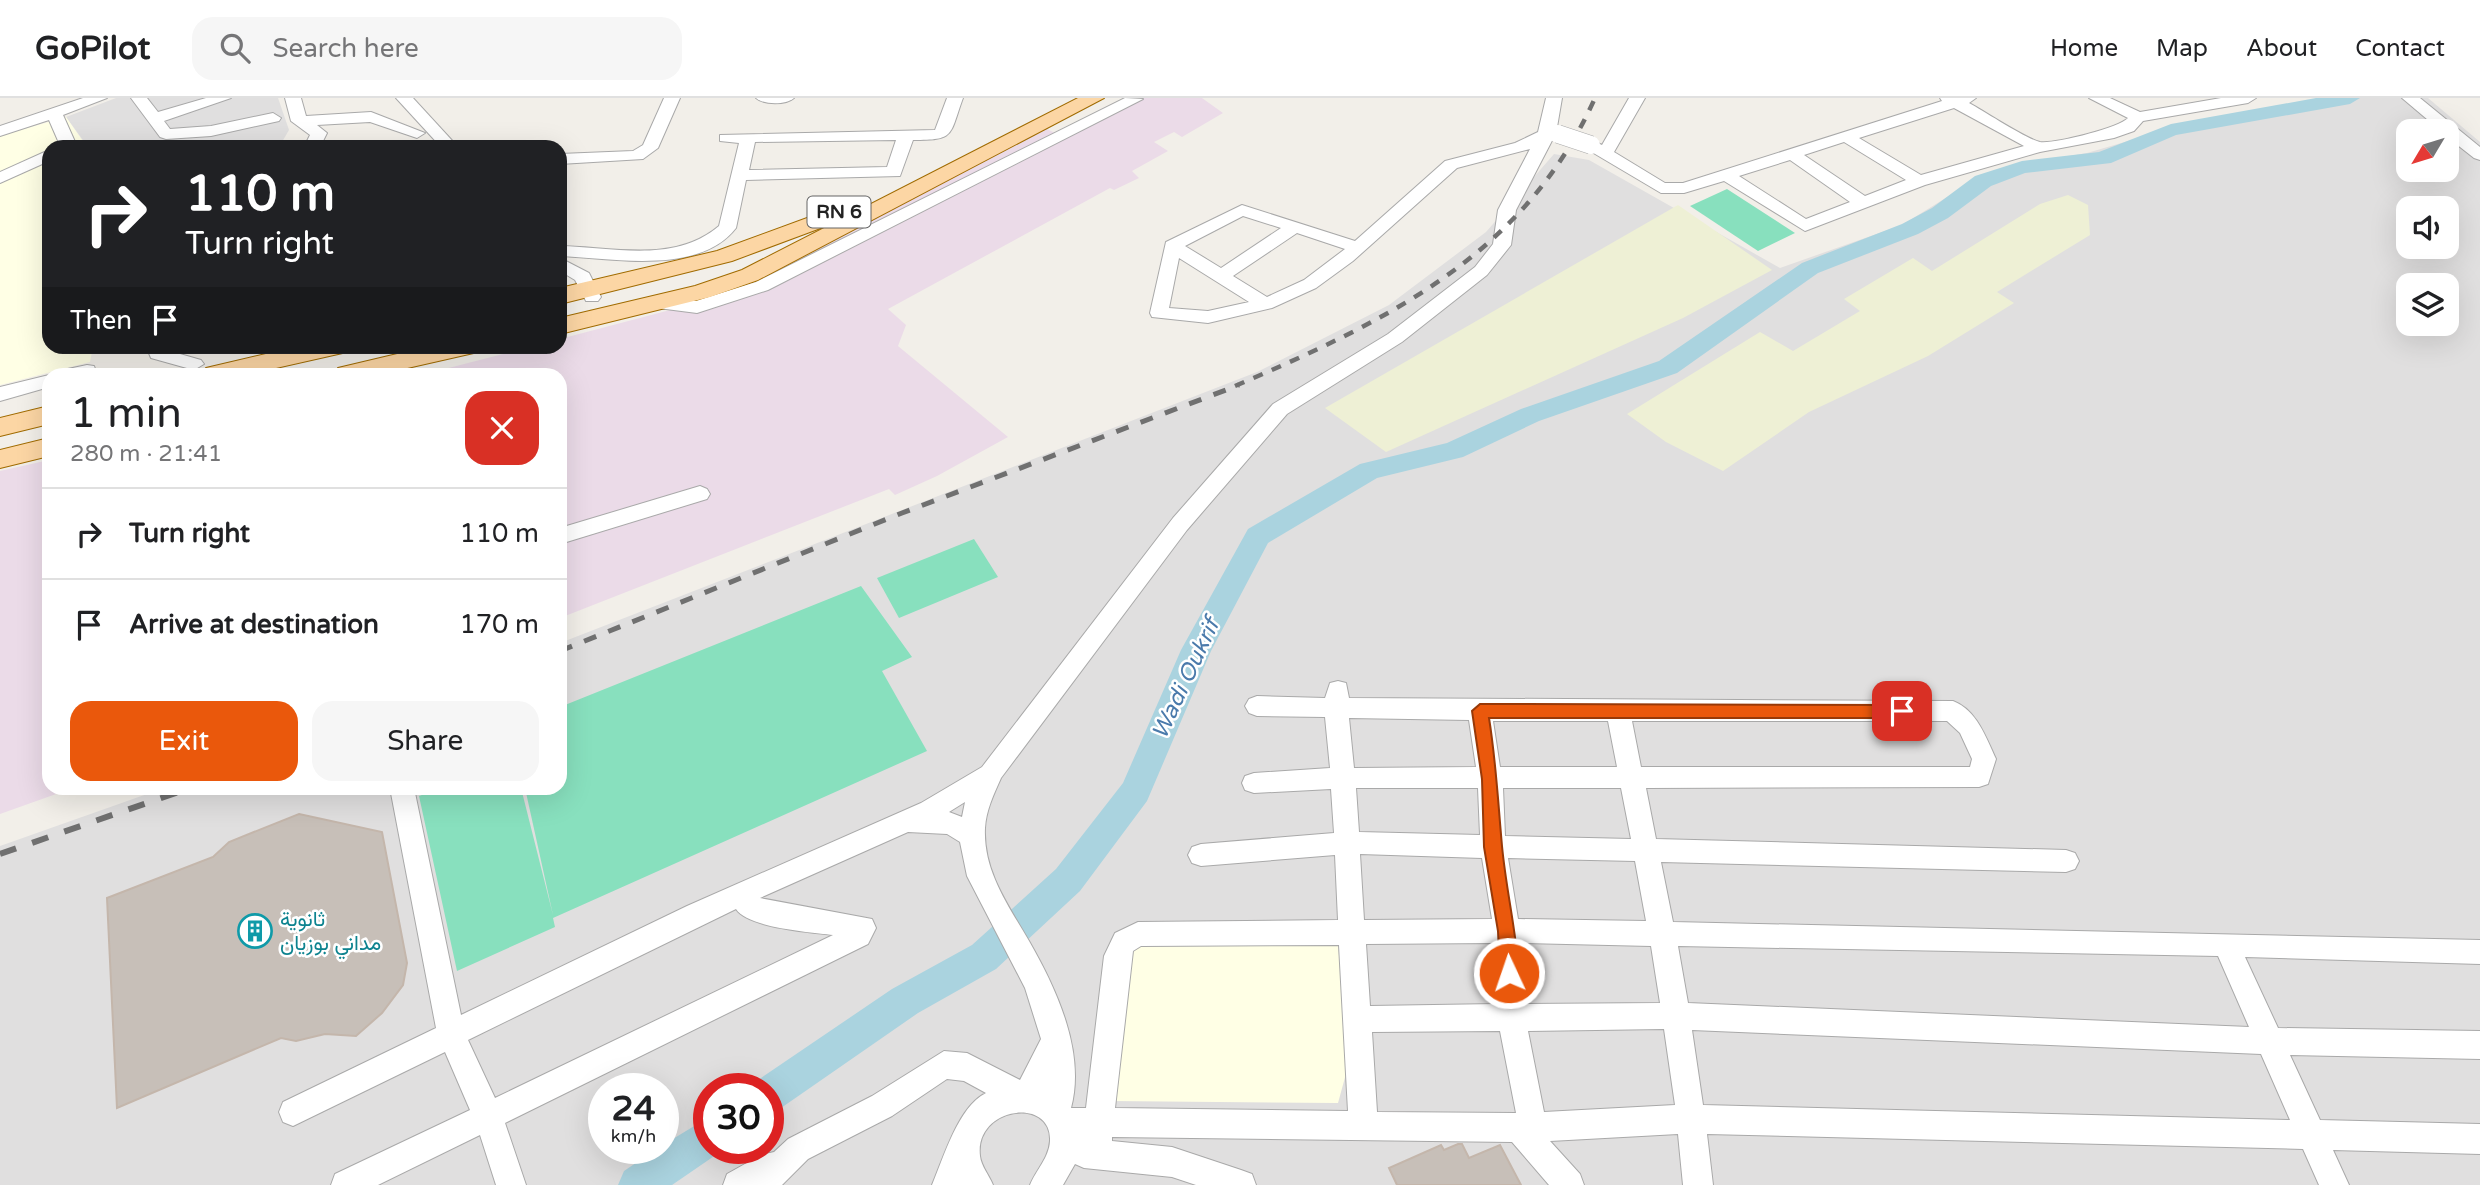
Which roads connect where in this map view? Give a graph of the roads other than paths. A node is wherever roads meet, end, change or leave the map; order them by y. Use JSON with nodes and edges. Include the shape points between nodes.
{"nodes":[{"id":1,"x":99,"y":98,"type":"edge"},
{"id":2,"x":139,"y":98,"type":"edge"},
{"id":3,"x":223,"y":98,"type":"edge"},
{"id":4,"x":293,"y":98,"type":"edge"},
{"id":5,"x":405,"y":98,"type":"edge"},
{"id":6,"x":672,"y":98,"type":"edge"},
{"id":7,"x":764,"y":98,"type":"edge"},
{"id":8,"x":786,"y":98,"type":"edge"},
{"id":9,"x":955,"y":98,"type":"edge"},
{"id":10,"x":1554,"y":98,"type":"edge"},
{"id":11,"x":1637,"y":98,"type":"edge"},
{"id":12,"x":2097,"y":98,"type":"edge"},
{"id":13,"x":2248,"y":98,"type":"edge"},
{"id":14,"x":2410,"y":98,"type":"edge"},
{"id":15,"x":1135,"y":99,"type":"edge"},
{"id":16,"x":1957,"y":99,"type":"edge"},
{"id":17,"x":1081,"y":100,"type":"edge"},
{"id":18,"x":54,"y":113,"type":"junction"},
{"id":19,"x":2138,"y":117,"type":"junction"},
{"id":20,"x":156,"y":118,"type":"junction"},
{"id":21,"x":273,"y":118,"type":"dead end"},
{"id":22,"x":299,"y":121,"type":"junction"},
{"id":23,"x":0,"y":131,"type":"edge"},
{"id":24,"x":416,"y":133,"type":"edge"},
{"id":25,"x":1552,"y":133,"type":"junction"},
{"id":26,"x":906,"y":136,"type":"junction"},
{"id":27,"x":748,"y":137,"type":"junction"},
{"id":28,"x":1847,"y":137,"type":"junction"},
{"id":29,"x":726,"y":138,"type":"dead end"},
{"id":30,"x":66,"y":140,"type":"edge"},
{"id":31,"x":316,"y":140,"type":"edge"},
{"id":32,"x":433,"y":140,"type":"edge"},
{"id":33,"x":2038,"y":147,"type":"junction"},
{"id":34,"x":1598,"y":150,"type":"junction"},
{"id":35,"x":1792,"y":154,"type":"junction"},
{"id":36,"x":2480,"y":155,"type":"edge"},
{"id":37,"x":42,"y":158,"type":"edge"},
{"id":38,"x":567,"y":159,"type":"edge"},
{"id":39,"x":1726,"y":174,"type":"junction"},
{"id":40,"x":737,"y":175,"type":"junction"},
{"id":41,"x":0,"y":178,"type":"edge"},
{"id":42,"x":1919,"y":181,"type":"junction"},
{"id":43,"x":931,"y":191,"type":"junction"},
{"id":44,"x":1863,"y":203,"type":"junction"},
{"id":45,"x":856,"y":219,"type":"junction"},
{"id":46,"x":1296,"y":226,"type":"junction"},
{"id":47,"x":1172,"y":246,"type":"junction"},
{"id":48,"x":1357,"y":247,"type":"junction"},
{"id":49,"x":567,"y":252,"type":"edge"},
{"id":50,"x":716,"y":263,"type":"junction"},
{"id":51,"x":1220,"y":276,"type":"junction"},
{"id":52,"x":571,"y":286,"type":"edge"},
{"id":53,"x":683,"y":296,"type":"junction"},
{"id":54,"x":658,"y":302,"type":"junction"},
{"id":55,"x":1266,"y":304,"type":"junction"},
{"id":56,"x":567,"y":324,"type":"edge"},
{"id":57,"x":158,"y":354,"type":"edge"},
{"id":58,"x":294,"y":354,"type":"edge"},
{"id":59,"x":431,"y":354,"type":"edge"},
{"id":60,"x":397,"y":361,"type":"edge"},
{"id":61,"x":193,"y":368,"type":"edge"},
{"id":62,"x":217,"y":368,"type":"edge"},
{"id":63,"x":331,"y":368,"type":"edge"},
{"id":64,"x":370,"y":368,"type":"edge"},
{"id":65,"x":42,"y":383,"type":"edge"},
{"id":66,"x":0,"y":394,"type":"edge"},
{"id":67,"x":42,"y":418,"type":"edge"},
{"id":68,"x":42,"y":428,"type":"edge"},
{"id":69,"x":2,"y":436,"type":"edge"},
{"id":70,"x":42,"y":445,"type":"edge"},
{"id":71,"x":700,"y":494,"type":"dead end"},
{"id":72,"x":567,"y":534,"type":"edge"},
{"id":73,"x":1337,"y":698,"type":"junction"},
{"id":74,"x":1257,"y":706,"type":"dead end"},
{"id":75,"x":1480,"y":711,"type":"junction"},
{"id":76,"x":1618,"y":711,"type":"junction"},
{"id":77,"x":992,"y":771,"type":"junction"},
{"id":78,"x":1343,"y":778,"type":"junction"},
{"id":79,"x":1631,"y":778,"type":"junction"},
{"id":80,"x":1490,"y":779,"type":"junction"},
{"id":81,"x":1254,"y":783,"type":"dead end"},
{"id":82,"x":403,"y":795,"type":"edge"},
{"id":83,"x":898,"y":824,"type":"junction"},
{"id":84,"x":973,"y":836,"type":"junction"},
{"id":85,"x":1347,"y":843,"type":"junction"},
{"id":86,"x":1493,"y":847,"type":"junction"},
{"id":87,"x":1645,"y":850,"type":"junction"},
{"id":88,"x":1201,"y":855,"type":"dead end"},
{"id":89,"x":2066,"y":861,"type":"dead end"},
{"id":90,"x":742,"y":894,"type":"junction"},
{"id":91,"x":1507,"y":931,"type":"junction"},
{"id":92,"x":1351,"y":932,"type":"junction"},
{"id":93,"x":1661,"y":933,"type":"junction"},
{"id":94,"x":2226,"y":944,"type":"junction"},
{"id":95,"x":2480,"y":952,"type":"edge"},
{"id":96,"x":1511,"y":1015,"type":"junction"},
{"id":97,"x":1675,"y":1016,"type":"junction"},
{"id":98,"x":1355,"y":1019,"type":"junction"},
{"id":99,"x":452,"y":1034,"type":"junction"},
{"id":100,"x":1055,"y":1040,"type":"junction"},
{"id":101,"x":2267,"y":1041,"type":"junction"},
{"id":102,"x":2480,"y":1045,"type":"edge"},
{"id":103,"x":967,"y":1067,"type":"junction"},
{"id":104,"x":1023,"y":1096,"type":"junction"},
{"id":105,"x":293,"y":1112,"type":"dead end"},
{"id":106,"x":489,"y":1118,"type":"junction"},
{"id":107,"x":1058,"y":1118,"type":"junction"},
{"id":108,"x":1692,"y":1119,"type":"junction"},
{"id":109,"x":1100,"y":1123,"type":"junction"},
{"id":110,"x":1363,"y":1126,"type":"junction"},
{"id":111,"x":1526,"y":1128,"type":"junction"},
{"id":112,"x":2309,"y":1133,"type":"junction"},
{"id":113,"x":969,"y":1136,"type":"junction"},
{"id":114,"x":2480,"y":1139,"type":"edge"},
{"id":115,"x":798,"y":1149,"type":"junction"},
{"id":116,"x":1064,"y":1153,"type":"junction"},
{"id":117,"x":1096,"y":1153,"type":"junction"},
{"id":118,"x":1563,"y":1182,"type":"edge"},
{"id":119,"x":346,"y":1185,"type":"edge"},
{"id":120,"x":511,"y":1185,"type":"edge"},
{"id":121,"x":738,"y":1185,"type":"edge"},
{"id":122,"x":761,"y":1185,"type":"edge"},
{"id":123,"x":947,"y":1185,"type":"edge"},
{"id":124,"x":978,"y":1185,"type":"edge"},
{"id":125,"x":1045,"y":1185,"type":"edge"},
{"id":126,"x":1241,"y":1185,"type":"edge"},
{"id":127,"x":1698,"y":1185,"type":"edge"},
{"id":128,"x":2334,"y":1185,"type":"edge"}],
"edges":[{"from":1,"to":18,"type":"street"},
{"from":2,"to":20,"type":"street"},
{"from":3,"to":20,"type":"street"},
{"from":4,"to":22,"type":"street"},
{"from":5,"to":24,"type":"street"},
{"from":6,"to":38,"type":"street","via":[[659,134],[650,148],[637,156]]},
{"from":7,"to":8,"type":"street"},
{"from":9,"to":26,"type":"street","via":[[941,135]]},
{"from":10,"to":25,"type":"street"},
{"from":11,"to":34,"type":"street"},
{"from":12,"to":19,"type":"street"},
{"from":13,"to":19,"type":"street"},
{"from":14,"to":36,"type":"street"},
{"from":15,"to":43,"type":"street"},
{"from":16,"to":28,"type":"street"},
{"from":16,"to":33,"type":"street"},
{"from":17,"to":43,"type":"main road","number":"RN 6"},
{"from":17,"to":50,"type":"main road","number":"RN 6","via":[[891,189]]},
{"from":18,"to":23,"type":"street"},
{"from":18,"to":30,"type":"street"},
{"from":19,"to":33,"type":"street","via":[[2128,128],[2108,135]]},
{"from":20,"to":21,"type":"street","via":[[166,134],[211,131]]},
{"from":22,"to":24,"type":"street","via":[[371,117]]},
{"from":22,"to":31,"type":"street","via":[[319,133]]},
{"from":24,"to":32,"type":"street"},
{"from":25,"to":34,"type":"street","bridge":true},
{"from":25,"to":48,"type":"street","via":[[1521,147],[1451,164]]},
{"from":25,"to":77,"type":"street","via":[[1507,210],[1502,245],[1481,271],[1395,338],[1280,409],[1180,524]]},
{"from":26,"to":27,"type":"street"},
{"from":26,"to":40,"type":"street","via":[[894,172]]},
{"from":27,"to":29,"type":"street"},
{"from":27,"to":40,"type":"street"},
{"from":28,"to":35,"type":"street"},
{"from":28,"to":42,"type":"street"},
{"from":33,"to":42,"type":"street"},
{"from":34,"to":39,"type":"street","via":[[1661,188],[1684,188]]},
{"from":35,"to":39,"type":"street"},
{"from":35,"to":44,"type":"street"},
{"from":37,"to":41,"type":"street"},
{"from":39,"to":44,"type":"street","via":[[1805,226]]},
{"from":40,"to":49,"type":"street","via":[[727,228],[720,237],[649,254],[612,257]]},
{"from":42,"to":44,"type":"street"},
{"from":43,"to":45,"type":"main road","number":"RN 6"},
{"from":43,"to":54,"type":"street","via":[[831,254],[750,291],[696,307]]},
{"from":45,"to":50,"type":"main road","number":"RN 6","via":[[783,249]]},
{"from":45,"to":53,"type":"main road","via":[[750,275]]},
{"from":46,"to":47,"type":"street","via":[[1242,210]]},
{"from":46,"to":48,"type":"street"},
{"from":46,"to":51,"type":"street"},
{"from":47,"to":51,"type":"street"},
{"from":47,"to":55,"type":"street","via":[[1159,313],[1208,317]]},
{"from":48,"to":55,"type":"street","via":[[1310,284]]},
{"from":50,"to":52,"type":"main road","number":"RN 6"},
{"from":50,"to":52,"type":"main road","number":"RN 6"},
{"from":50,"to":53,"type":"main road"},
{"from":51,"to":55,"type":"street"},
{"from":53,"to":54,"type":"main road"},
{"from":54,"to":56,"type":"main road"},
{"from":57,"to":61,"type":"street"},
{"from":58,"to":62,"type":"main road"},
{"from":59,"to":60,"type":"main road"},
{"from":60,"to":63,"type":"main road"},
{"from":60,"to":64,"type":"main road"},
{"from":65,"to":66,"type":"street"},
{"from":67,"to":69,"type":"main road"},
{"from":68,"to":69,"type":"main road"},
{"from":69,"to":70,"type":"main road"},
{"from":71,"to":72,"type":"street"},
{"from":73,"to":74,"type":"street"},
{"from":73,"to":75,"type":"street"},
{"from":73,"to":78,"type":"street"},
{"from":75,"to":76,"type":"street"},
{"from":75,"to":80,"type":"street"},
{"from":76,"to":79,"type":"street"},
{"from":76,"to":79,"type":"street","via":[[1953,711],[1969,727],[1984,759],[1979,777]]},
{"from":77,"to":83,"type":"street","via":[[960,794]]},
{"from":77,"to":84,"type":"street","via":[[977,796]]},
{"from":78,"to":80,"type":"street"},
{"from":78,"to":81,"type":"street"},
{"from":78,"to":85,"type":"street"},
{"from":79,"to":80,"type":"street"},
{"from":79,"to":87,"type":"street"},
{"from":80,"to":86,"type":"street"},
{"from":82,"to":99,"type":"street"},
{"from":83,"to":84,"type":"street","via":[[950,823]]},
{"from":83,"to":90,"type":"street"},
{"from":84,"to":100,"type":"street","via":[[981,884],[1042,995]]},
{"from":85,"to":86,"type":"street"},
{"from":85,"to":88,"type":"street"},
{"from":85,"to":92,"type":"street"},
{"from":86,"to":87,"type":"street"},
{"from":86,"to":91,"type":"street"},
{"from":87,"to":89,"type":"street"},
{"from":87,"to":93,"type":"street"},
{"from":90,"to":99,"type":"street"},
{"from":90,"to":106,"type":"street","via":[[748,905],[759,911],[863,928],[833,949]]},
{"from":91,"to":92,"type":"street"},
{"from":91,"to":93,"type":"street"},
{"from":91,"to":96,"type":"street"},
{"from":92,"to":98,"type":"street"},
{"from":92,"to":109,"type":"street","via":[[1145,933],[1130,937],[1117,956]]},
{"from":93,"to":94,"type":"street"},
{"from":93,"to":97,"type":"street"},
{"from":94,"to":95,"type":"street"},
{"from":94,"to":101,"type":"street"},
{"from":96,"to":97,"type":"street"},
{"from":96,"to":98,"type":"street"},
{"from":96,"to":111,"type":"street"},
{"from":97,"to":101,"type":"street"},
{"from":97,"to":108,"type":"street"},
{"from":98,"to":110,"type":"street"},
{"from":99,"to":105,"type":"street"},
{"from":99,"to":106,"type":"street"},
{"from":100,"to":104,"type":"street","via":[[1041,1074]]},
{"from":100,"to":107,"type":"street","via":[[1062,1075]]},
{"from":101,"to":102,"type":"street"},
{"from":101,"to":112,"type":"street"},
{"from":103,"to":104,"type":"street"},
{"from":103,"to":113,"type":"street","via":[[974,1093]]},
{"from":103,"to":115,"type":"street","via":[[952,1063],[937,1068],[882,1106]]},
{"from":104,"to":107,"type":"street","via":[[1047,1105]]},
{"from":104,"to":113,"type":"street","via":[[989,1106]]},
{"from":106,"to":119,"type":"street"},
{"from":106,"to":120,"type":"street"},
{"from":107,"to":109,"type":"street"},
{"from":107,"to":116,"type":"street"},
{"from":108,"to":111,"type":"street"},
{"from":108,"to":112,"type":"street"},
{"from":108,"to":127,"type":"street"},
{"from":109,"to":110,"type":"street"},
{"from":109,"to":117,"type":"street"},
{"from":110,"to":111,"type":"street"},
{"from":111,"to":118,"type":"street"},
{"from":112,"to":114,"type":"street"},
{"from":112,"to":128,"type":"street"},
{"from":113,"to":123,"type":"street"},
{"from":113,"to":124,"type":"street","via":[[970,1176]]},
{"from":115,"to":121,"type":"street"},
{"from":115,"to":122,"type":"street"},
{"from":116,"to":117,"type":"street"},
{"from":116,"to":125,"type":"street"},
{"from":117,"to":126,"type":"street","via":[[1172,1162]]}]}
